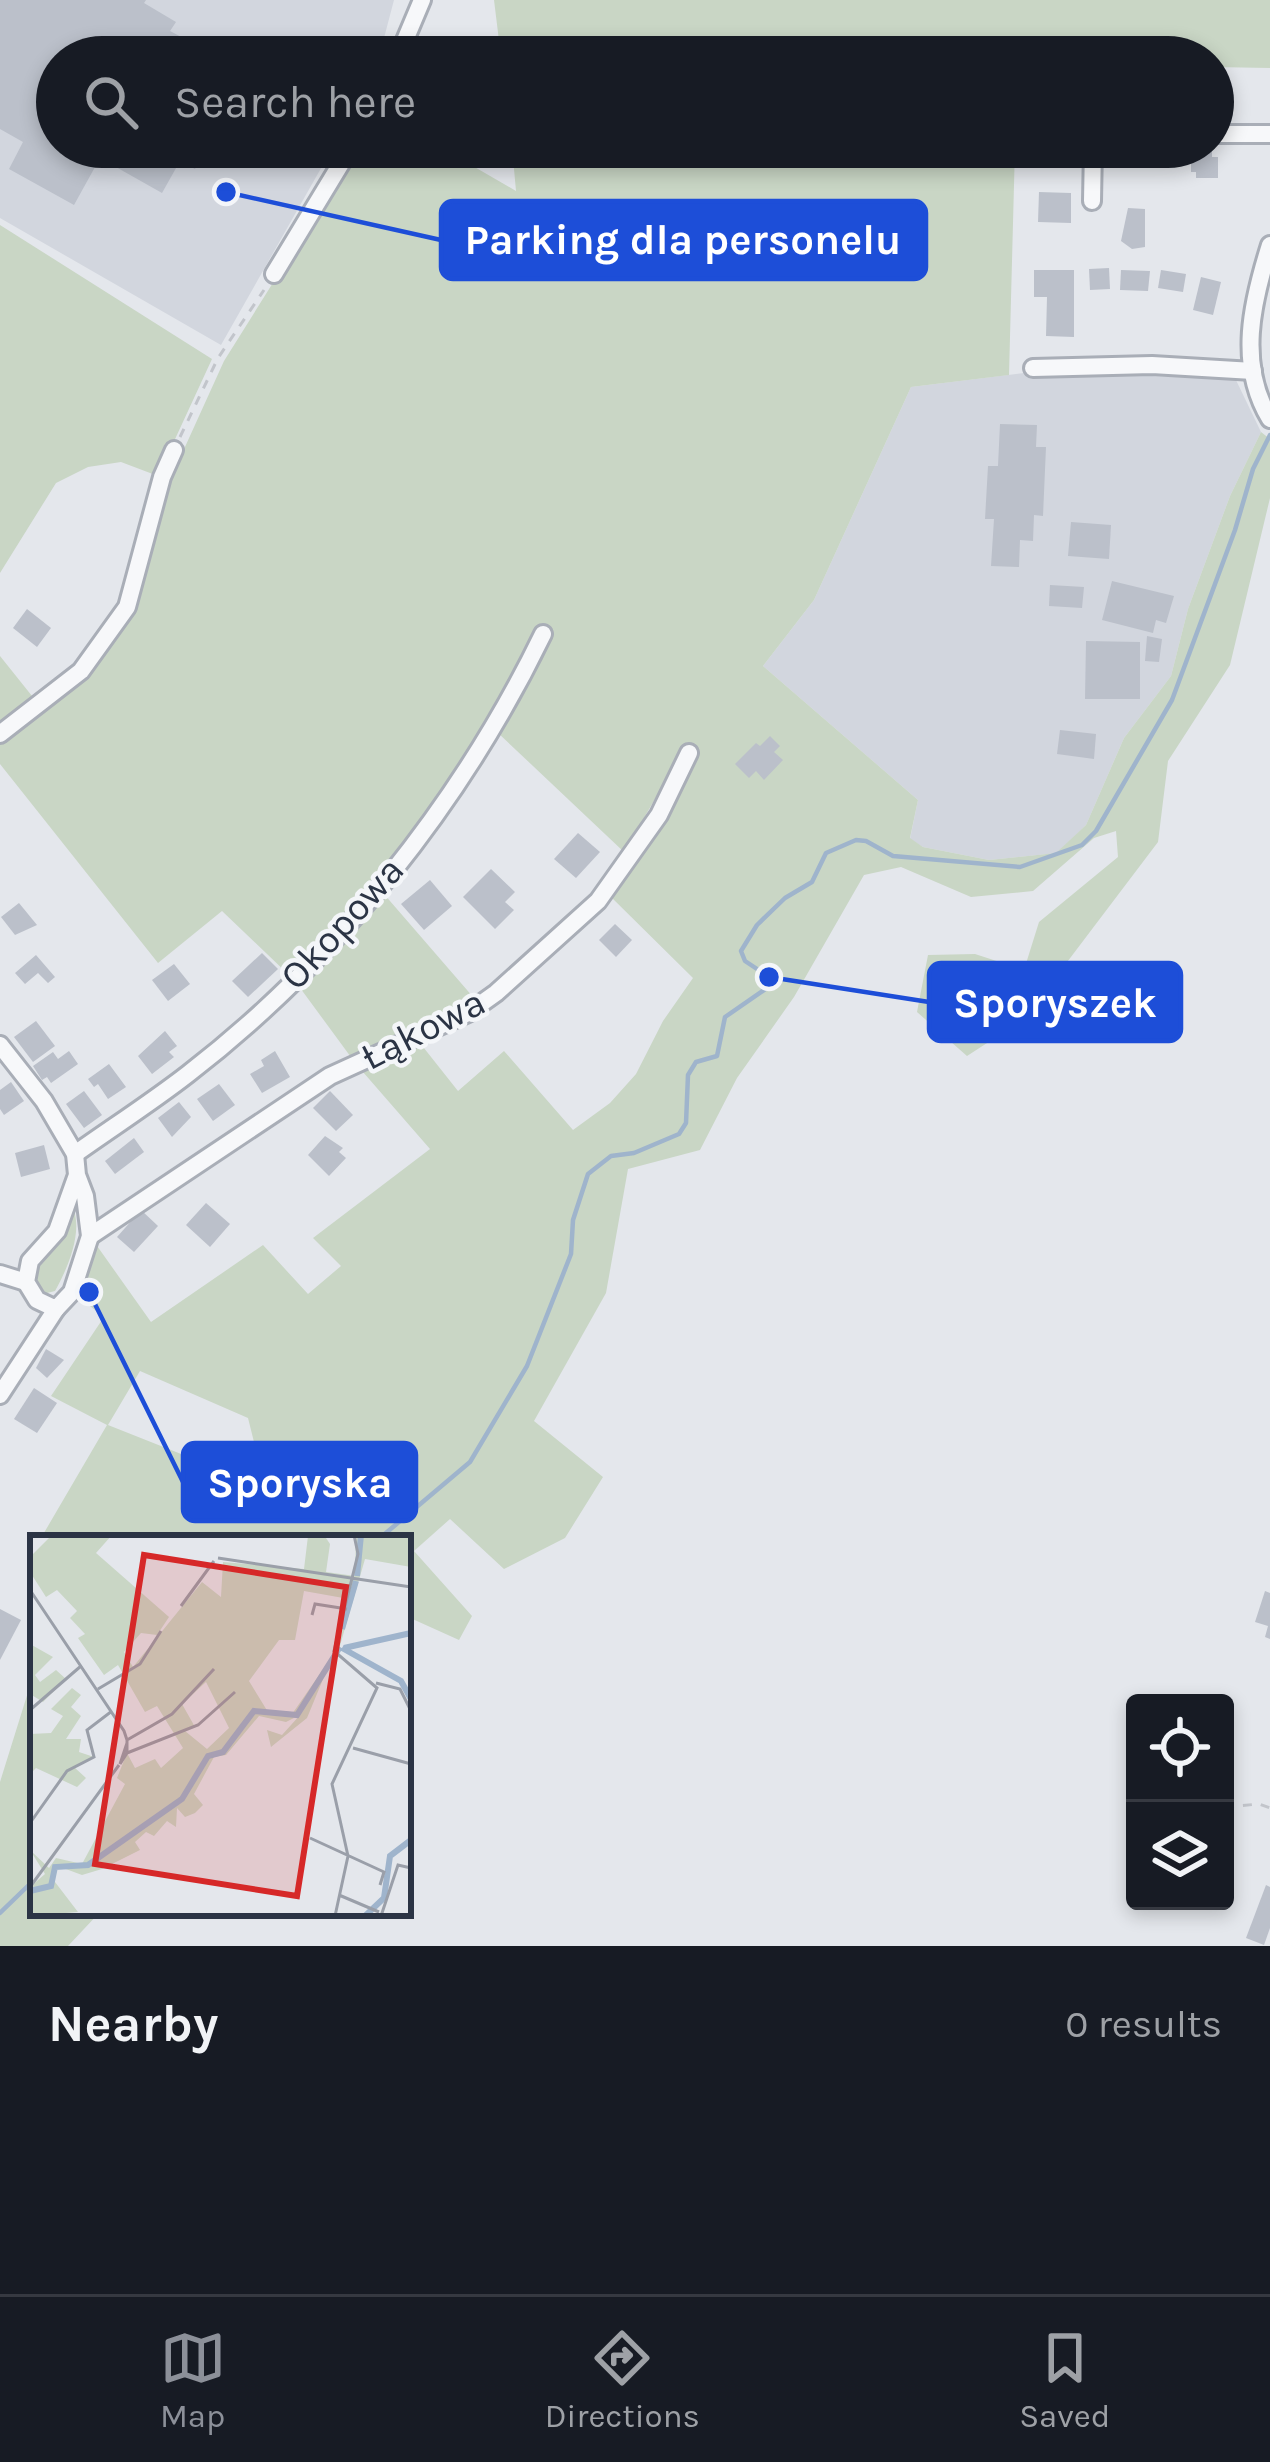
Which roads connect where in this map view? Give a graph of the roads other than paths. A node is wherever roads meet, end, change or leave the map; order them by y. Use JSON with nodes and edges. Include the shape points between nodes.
{"nodes":[{"id":1,"x":409,"y":0,"type":"edge"},
{"id":2,"x":422,"y":0,"type":"edge"},
{"id":3,"x":403,"y":36,"type":"edge"},
{"id":4,"x":406,"y":36,"type":"edge"},
{"id":5,"x":1234,"y":134,"type":"edge"},
{"id":6,"x":1270,"y":134,"type":"edge"},
{"id":7,"x":338,"y":168,"type":"edge"},
{"id":8,"x":1093,"y":168,"type":"edge"},
{"id":9,"x":1092,"y":201,"type":"dead end"},
{"id":10,"x":1270,"y":245,"type":"edge"},
{"id":11,"x":274,"y":274,"type":"road end"},
{"id":12,"x":1034,"y":368,"type":"dead end"},
{"id":13,"x":1254,"y":375,"type":"junction"},
{"id":14,"x":1270,"y":419,"type":"edge"},
{"id":15,"x":174,"y":450,"type":"road end"},
{"id":16,"x":543,"y":634,"type":"dead end"},
{"id":17,"x":0,"y":734,"type":"edge"},
{"id":18,"x":689,"y":753,"type":"dead end"},
{"id":19,"x":0,"y":1046,"type":"edge"},
{"id":20,"x":76,"y":1154,"type":"junction"},
{"id":21,"x":77,"y":1175,"type":"junction"},
{"id":22,"x":90,"y":1236,"type":"junction"},
{"id":23,"x":0,"y":1274,"type":"edge"},
{"id":24,"x":26,"y":1282,"type":"junction"},
{"id":25,"x":56,"y":1309,"type":"junction"},
{"id":26,"x":0,"y":1395,"type":"edge"}],
"edges":[{"from":1,"to":3,"type":"street"},
{"from":2,"to":4,"type":"street"},
{"from":5,"to":6,"type":"street"},
{"from":7,"to":11,"type":"street"},
{"from":8,"to":9,"type":"street"},
{"from":10,"to":13,"type":"street","via":[[1252,303]]},
{"from":12,"to":13,"type":"street","via":[[1152,365]]},
{"from":13,"to":14,"type":"street"},
{"from":15,"to":17,"type":"street","via":[[127,607],[81,671]]},
{"from":16,"to":20,"type":"street","name":"Okopowa","via":[[471,764],[326,947],[189,1074]]},
{"from":18,"to":22,"type":"street","name":"Łąkowa","via":[[659,815],[598,901],[496,994],[330,1076]]},
{"from":19,"to":20,"type":"street"},
{"from":20,"to":21,"type":"street"},
{"from":21,"to":22,"type":"street"},
{"from":21,"to":24,"type":"street","via":[[57,1231],[30,1261]]},
{"from":22,"to":25,"type":"street","via":[[73,1292]]},
{"from":23,"to":24,"type":"street"},
{"from":24,"to":25,"type":"street","via":[[37,1300]]},
{"from":25,"to":26,"type":"street"}]}
